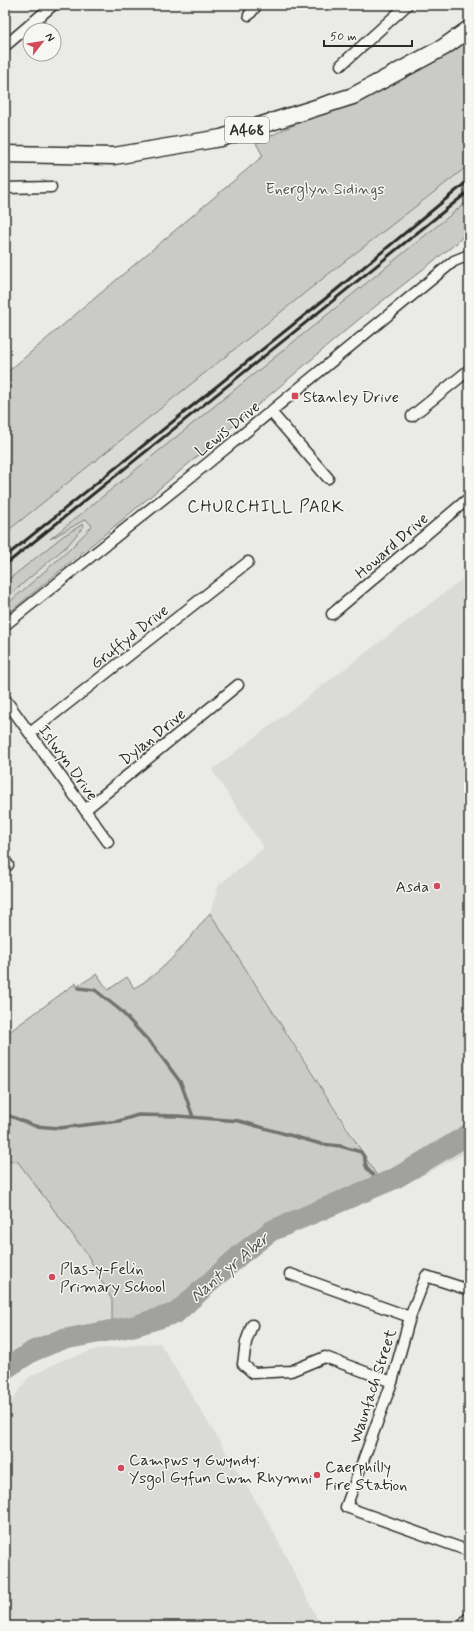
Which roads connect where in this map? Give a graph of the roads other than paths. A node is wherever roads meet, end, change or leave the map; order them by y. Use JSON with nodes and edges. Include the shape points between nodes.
{"nodes":[{"id":1,"x":53,"y":5,"type":"edge"},
{"id":2,"x":257,"y":5,"type":"edge"},
{"id":3,"x":407,"y":5,"type":"edge"},
{"id":4,"x":249,"y":15,"type":"dead end"},
{"id":5,"x":469,"y":29,"type":"edge"},
{"id":6,"x":5,"y":46,"type":"edge"},
{"id":7,"x":341,"y":65,"type":"dead end"},
{"id":8,"x":5,"y":154,"type":"edge"},
{"id":9,"x":51,"y":187,"type":"dead end"},
{"id":10,"x":5,"y":188,"type":"edge"},
{"id":11,"x":469,"y":255,"type":"edge"},
{"id":12,"x":469,"y":370,"type":"edge"},
{"id":13,"x":271,"y":412,"type":"junction"},
{"id":14,"x":412,"y":416,"type":"dead end"},
{"id":15,"x":328,"y":478,"type":"dead end"},
{"id":16,"x":469,"y":498,"type":"edge"},
{"id":17,"x":248,"y":562,"type":"dead end"},
{"id":18,"x":332,"y":614,"type":"dead end"},
{"id":19,"x":5,"y":625,"type":"edge"},
{"id":20,"x":238,"y":685,"type":"dead end"},
{"id":21,"x":5,"y":699,"type":"edge"},
{"id":22,"x":30,"y":733,"type":"junction"},
{"id":23,"x":85,"y":810,"type":"junction"},
{"id":24,"x":108,"y":842,"type":"dead end"},
{"id":25,"x":290,"y":1274,"type":"dead end"},
{"id":26,"x":469,"y":1290,"type":"edge"},
{"id":27,"x":410,"y":1317,"type":"junction"},
{"id":28,"x":252,"y":1325,"type":"dead end"},
{"id":29,"x":392,"y":1382,"type":"junction"},
{"id":30,"x":469,"y":1551,"type":"edge"},
{"id":31,"x":469,"y":1620,"type":"edge"},
{"id":32,"x":464,"y":1626,"type":"edge"}],
"edges":[{"from":1,"to":6,"type":"street"},
{"from":2,"to":4,"type":"street"},
{"from":3,"to":7,"type":"street"},
{"from":5,"to":8,"type":"main road","number":"A468","via":[[444,47],[353,96],[221,138],[114,156]]},
{"from":9,"to":10,"type":"street"},
{"from":11,"to":13,"type":"street","name":"Lewis Drive","via":[[454,261]]},
{"from":12,"to":14,"type":"street"},
{"from":13,"to":15,"type":"street"},
{"from":13,"to":19,"type":"street","name":"Lewis Drive"},
{"from":16,"to":18,"type":"street","name":"Howard Drive"},
{"from":17,"to":22,"type":"street","name":"Gruffyd Drive"},
{"from":20,"to":23,"type":"street","name":"Dylan Drive"},
{"from":21,"to":22,"type":"street","name":"Islwyn Drive"},
{"from":22,"to":23,"type":"street","name":"Islwyn Drive"},
{"from":23,"to":24,"type":"street","name":"Islwyn Drive"},
{"from":25,"to":27,"type":"street"},
{"from":26,"to":27,"type":"street","name":"Waunfach Street","via":[[426,1276]]},
{"from":27,"to":29,"type":"street","name":"Waunfach Street"},
{"from":28,"to":29,"type":"street","via":[[246,1342],[243,1364],[253,1373],[291,1371],[325,1357]]},
{"from":29,"to":30,"type":"street","name":"Waunfach Street","via":[[346,1507]]},
{"from":31,"to":32,"type":"main road"}]}
